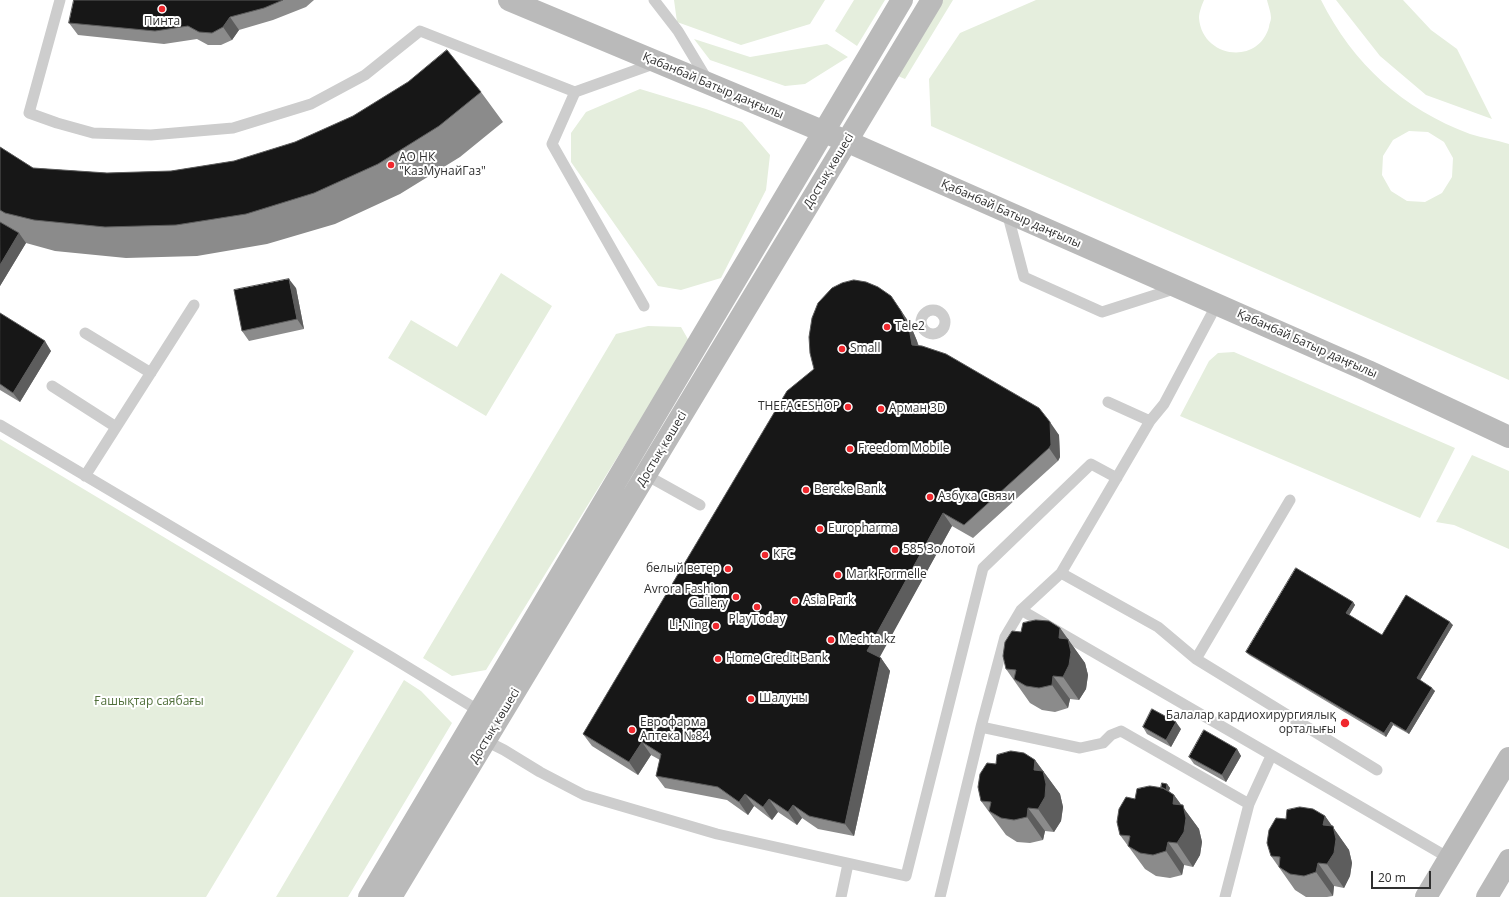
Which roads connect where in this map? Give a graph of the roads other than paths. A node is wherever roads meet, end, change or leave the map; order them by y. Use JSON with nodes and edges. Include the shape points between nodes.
{"nodes":[{"id":1,"x":60,"y":0,"type":"edge"},
{"id":2,"x":509,"y":0,"type":"edge"},
{"id":3,"x":654,"y":0,"type":"edge"},
{"id":4,"x":902,"y":0,"type":"edge"},
{"id":5,"x":932,"y":0,"type":"edge"},
{"id":6,"x":657,"y":63,"type":"junction"},
{"id":7,"x":710,"y":85,"type":"junction"},
{"id":8,"x":575,"y":92,"type":"junction"},
{"id":9,"x":823,"y":132,"type":"junction"},
{"id":10,"x":846,"y":141,"type":"junction"},
{"id":11,"x":1007,"y":212,"type":"junction"},
{"id":12,"x":1179,"y":288,"type":"junction"},
{"id":13,"x":1217,"y":304,"type":"junction"},
{"id":14,"x":194,"y":305,"type":"dead end"},
{"id":15,"x":644,"y":306,"type":"dead end"},
{"id":16,"x":85,"y":334,"type":"dead end"},
{"id":17,"x":151,"y":373,"type":"junction"},
{"id":18,"x":52,"y":386,"type":"dead end"},
{"id":19,"x":1108,"y":402,"type":"dead end"},
{"id":20,"x":1150,"y":421,"type":"junction"},
{"id":21,"x":0,"y":425,"type":"edge"},
{"id":22,"x":116,"y":427,"type":"junction"},
{"id":23,"x":1509,"y":437,"type":"edge"},
{"id":24,"x":646,"y":475,"type":"junction"},
{"id":25,"x":85,"y":476,"type":"junction"},
{"id":26,"x":1117,"y":478,"type":"junction"},
{"id":27,"x":1290,"y":500,"type":"dead end"},
{"id":28,"x":700,"y":505,"type":"dead end"},
{"id":29,"x":1061,"y":573,"type":"junction"},
{"id":30,"x":1021,"y":610,"type":"junction"},
{"id":31,"x":1196,"y":659,"type":"junction"},
{"id":32,"x":481,"y":712,"type":"junction"},
{"id":33,"x":981,"y":727,"type":"junction"},
{"id":34,"x":486,"y":741,"type":"junction"},
{"id":35,"x":1271,"y":756,"type":"junction"},
{"id":36,"x":1509,"y":758,"type":"edge"},
{"id":37,"x":1377,"y":770,"type":"dead end"},
{"id":38,"x":1249,"y":804,"type":"junction"},
{"id":39,"x":1449,"y":858,"type":"junction"},
{"id":40,"x":1509,"y":860,"type":"edge"},
{"id":41,"x":848,"y":864,"type":"junction"},
{"id":42,"x":369,"y":897,"type":"edge"},
{"id":43,"x":391,"y":897,"type":"edge"},
{"id":44,"x":841,"y":897,"type":"edge"},
{"id":45,"x":940,"y":897,"type":"edge"},
{"id":46,"x":1226,"y":897,"type":"edge"},
{"id":47,"x":1426,"y":897,"type":"edge"},
{"id":48,"x":1487,"y":897,"type":"edge"}],
"edges":[{"from":1,"to":8,"type":"lane","via":[[29,113],[93,133],[150,135],[233,128],[311,104],[365,75],[420,31]]},
{"from":2,"to":6,"type":"street","name":"Қабанбай Батыр даңғылы"},
{"from":3,"to":7,"type":"lane","via":[[678,31]]},
{"from":4,"to":9,"type":"street","name":"Достық көшесі"},
{"from":5,"to":10,"type":"street","name":"Достық көшесі"},
{"from":6,"to":7,"type":"street","name":"Қабанбай Батыр даңғылы"},
{"from":6,"to":8,"type":"lane"},
{"from":7,"to":9,"type":"street","name":"Қабанбай Батыр даңғылы"},
{"from":8,"to":15,"type":"lane","via":[[552,144]]},
{"from":9,"to":10,"type":"street","name":"Қабанбай Батыр даңғылы"},
{"from":9,"to":32,"type":"street","name":"Достық көшесі"},
{"from":10,"to":11,"type":"street","name":"Қабанбай Батыр даңғылы"},
{"from":10,"to":24,"type":"street","name":"Достық көшесі"},
{"from":11,"to":12,"type":"street","name":"Қабанбай Батыр даңғылы"},
{"from":11,"to":12,"type":"lane","via":[[1024,277],[1102,312]]},
{"from":12,"to":13,"type":"street","name":"Қабанбай Батыр даңғылы"},
{"from":13,"to":20,"type":"lane","via":[[1164,404]]},
{"from":13,"to":23,"type":"street","name":"Қабанбай Батыр даңғылы"},
{"from":14,"to":17,"type":"lane"},
{"from":16,"to":17,"type":"lane"},
{"from":17,"to":22,"type":"lane"},
{"from":18,"to":22,"type":"lane"},
{"from":19,"to":20,"type":"lane"},
{"from":20,"to":26,"type":"lane"},
{"from":21,"to":25,"type":"lane"},
{"from":22,"to":25,"type":"lane"},
{"from":24,"to":28,"type":"lane"},
{"from":24,"to":34,"type":"street","name":"Достық көшесі"},
{"from":25,"to":32,"type":"lane"},
{"from":26,"to":29,"type":"lane"},
{"from":26,"to":41,"type":"lane","via":[[1091,464],[983,568],[906,876]]},
{"from":27,"to":31,"type":"lane"},
{"from":29,"to":30,"type":"lane"},
{"from":29,"to":31,"type":"lane","via":[[1158,627]]},
{"from":30,"to":33,"type":"lane","via":[[1005,637]]},
{"from":30,"to":35,"type":"lane"},
{"from":31,"to":37,"type":"lane"},
{"from":32,"to":42,"type":"street","name":"Достық көшесі"},
{"from":33,"to":38,"type":"lane","via":[[1080,748],[1103,743],[1111,735],[1121,731]]},
{"from":33,"to":45,"type":"lane"},
{"from":34,"to":41,"type":"lane","via":[[584,796],[717,834]]},
{"from":34,"to":43,"type":"street","name":"Достық көшесі"},
{"from":35,"to":38,"type":"lane"},
{"from":35,"to":39,"type":"lane"},
{"from":36,"to":39,"type":"street"},
{"from":38,"to":46,"type":"lane"},
{"from":39,"to":47,"type":"street"},
{"from":40,"to":48,"type":"street"},
{"from":41,"to":44,"type":"lane"}]}
